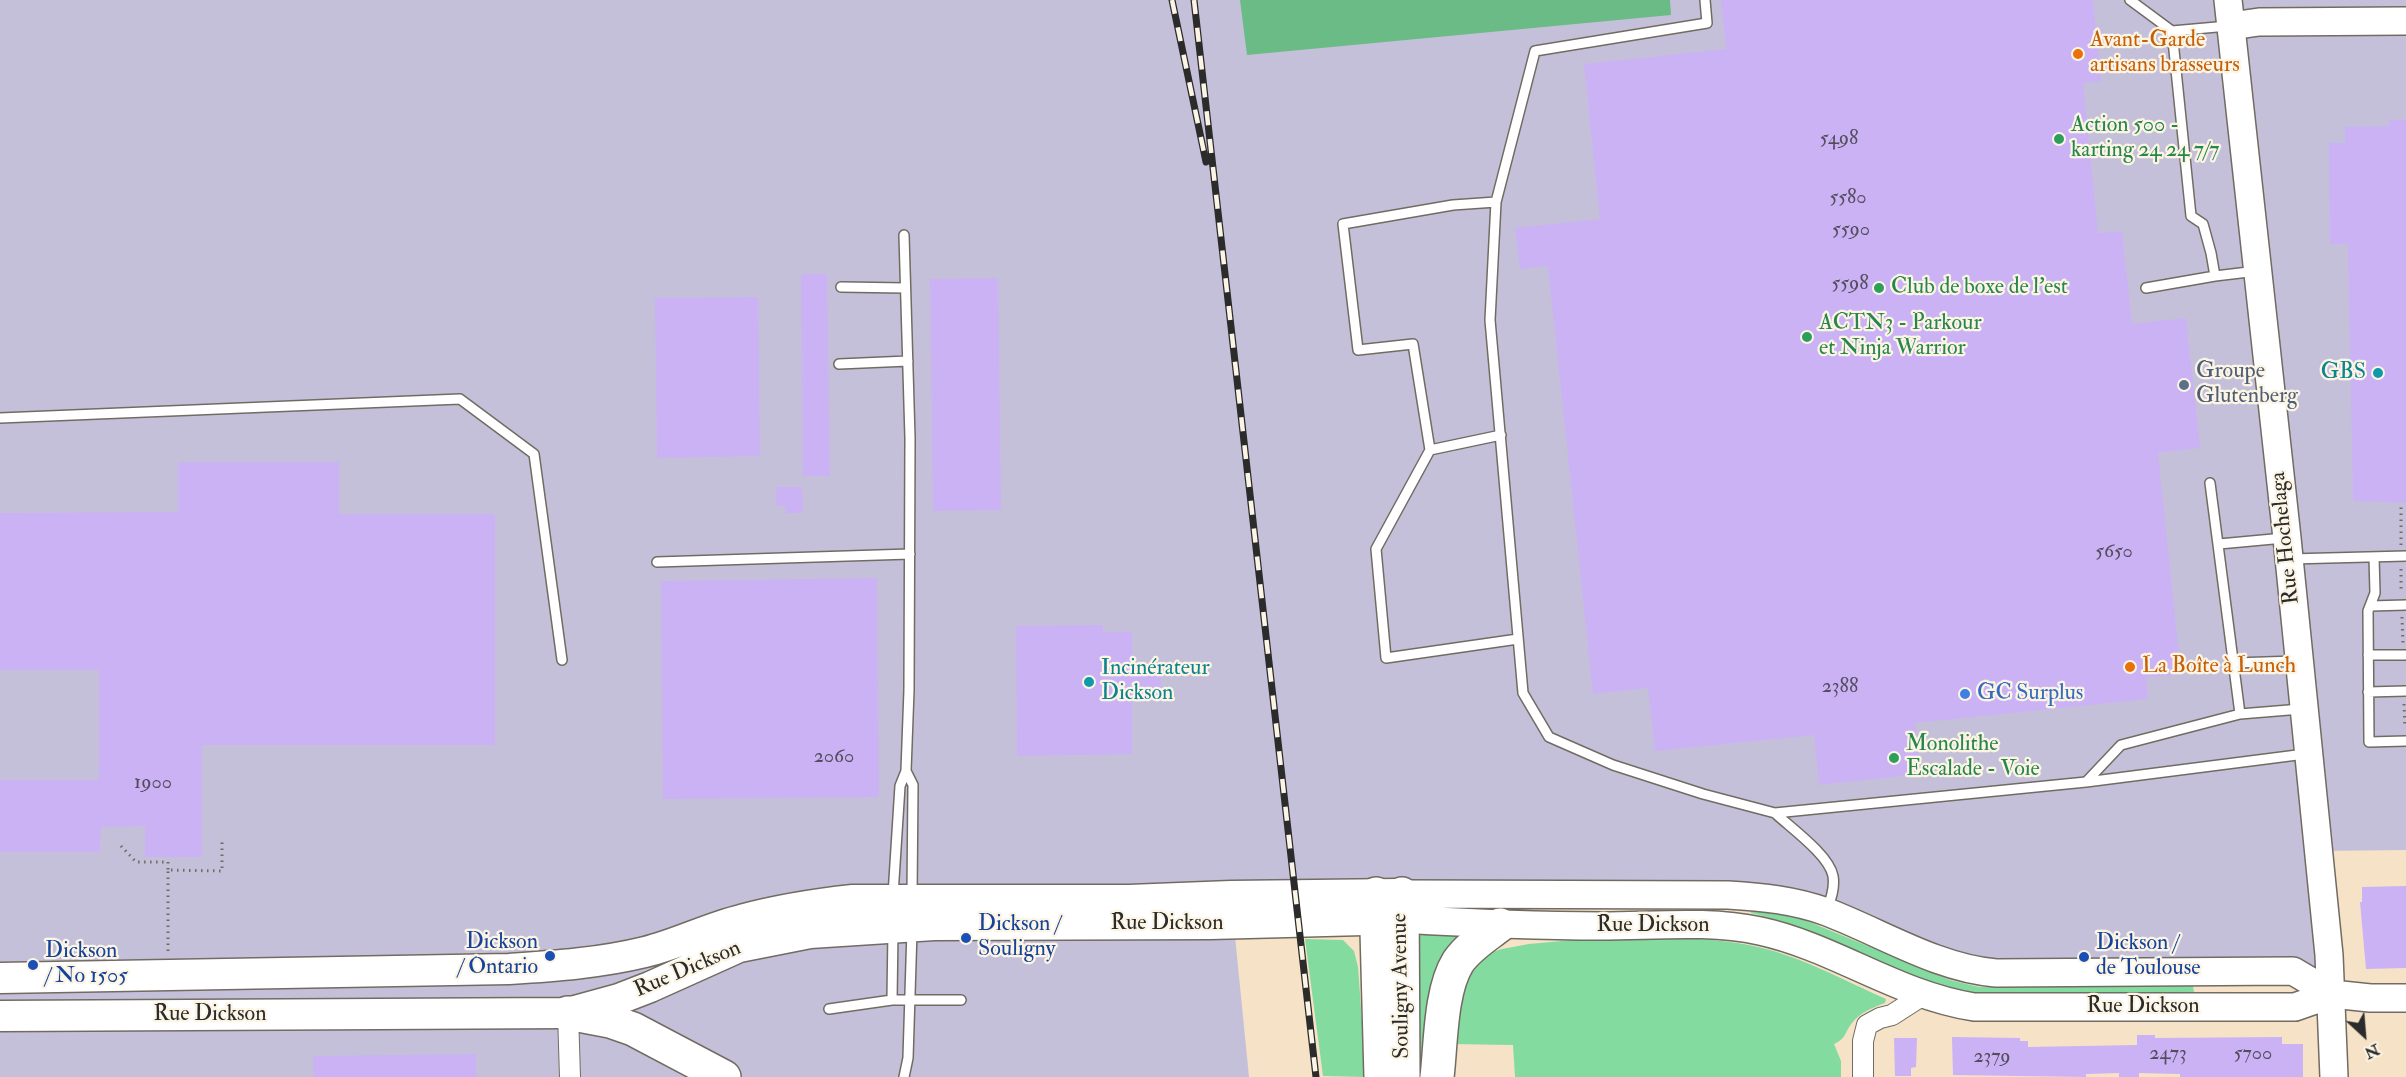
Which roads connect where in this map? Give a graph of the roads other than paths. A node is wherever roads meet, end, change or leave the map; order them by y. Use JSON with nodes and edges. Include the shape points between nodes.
{"nodes":[{"id":1,"x":1705,"y":0,"type":"edge"},
{"id":2,"x":2130,"y":0,"type":"edge"},
{"id":3,"x":2229,"y":13,"type":"edge"},
{"id":4,"x":2406,"y":21,"type":"edge"},
{"id":5,"x":2172,"y":31,"type":"junction"},
{"id":6,"x":1496,"y":202,"type":"junction"},
{"id":7,"x":904,"y":235,"type":"dead end"},
{"id":8,"x":2258,"y":271,"type":"junction"},
{"id":9,"x":2215,"y":276,"type":"junction"},
{"id":10,"x":841,"y":288,"type":"dead end"},
{"id":11,"x":905,"y":288,"type":"junction"},
{"id":12,"x":2146,"y":288,"type":"dead end"},
{"id":13,"x":908,"y":361,"type":"junction"},
{"id":14,"x":838,"y":364,"type":"dead end"},
{"id":15,"x":0,"y":418,"type":"edge"},
{"id":16,"x":1501,"y":435,"type":"junction"},
{"id":17,"x":1430,"y":450,"type":"junction"},
{"id":18,"x":2210,"y":483,"type":"dead end"},
{"id":19,"x":2219,"y":544,"type":"junction"},
{"id":20,"x":2287,"y":549,"type":"junction"},
{"id":21,"x":910,"y":554,"type":"junction"},
{"id":22,"x":2403,"y":556,"type":"edge"},
{"id":23,"x":2374,"y":557,"type":"junction"},
{"id":24,"x":657,"y":562,"type":"dead end"},
{"id":25,"x":2404,"y":605,"type":"edge"},
{"id":26,"x":2370,"y":606,"type":"junction"},
{"id":27,"x":1518,"y":639,"type":"junction"},
{"id":28,"x":2368,"y":655,"type":"junction"},
{"id":29,"x":2404,"y":655,"type":"edge"},
{"id":30,"x":562,"y":660,"type":"dead end"},
{"id":31,"x":2298,"y":662,"type":"junction"},
{"id":32,"x":2234,"y":663,"type":"junction"},
{"id":33,"x":2405,"y":691,"type":"edge"},
{"id":34,"x":2368,"y":692,"type":"junction"},
{"id":35,"x":2304,"y":709,"type":"junction"},
{"id":36,"x":2240,"y":714,"type":"junction"},
{"id":37,"x":2405,"y":741,"type":"edge"},
{"id":38,"x":2308,"y":754,"type":"junction"},
{"id":39,"x":906,"y":771,"type":"junction"},
{"id":40,"x":2086,"y":782,"type":"junction"},
{"id":41,"x":1775,"y":813,"type":"junction"},
{"id":42,"x":1389,"y":907,"type":"junction"},
{"id":43,"x":1826,"y":912,"type":"junction"},
{"id":44,"x":768,"y":914,"type":"junction"},
{"id":45,"x":903,"y":914,"type":"junction"},
{"id":46,"x":1500,"y":925,"type":"junction"},
{"id":47,"x":0,"y":978,"type":"edge"},
{"id":48,"x":2332,"y":994,"type":"junction"},
{"id":49,"x":1923,"y":995,"type":"junction"},
{"id":50,"x":2406,"y":998,"type":"edge"},
{"id":51,"x":910,"y":999,"type":"junction"},
{"id":52,"x":892,"y":1000,"type":"junction"},
{"id":53,"x":961,"y":1000,"type":"dead end"},
{"id":54,"x":829,"y":1009,"type":"dead end"},
{"id":55,"x":568,"y":1013,"type":"junction"},
{"id":56,"x":0,"y":1016,"type":"edge"},
{"id":57,"x":570,"y":1077,"type":"edge"},
{"id":58,"x":724,"y":1077,"type":"edge"},
{"id":59,"x":904,"y":1077,"type":"edge"},
{"id":60,"x":1381,"y":1077,"type":"edge"},
{"id":61,"x":1403,"y":1077,"type":"edge"},
{"id":62,"x":1437,"y":1077,"type":"edge"},
{"id":63,"x":1863,"y":1077,"type":"edge"},
{"id":64,"x":2334,"y":1077,"type":"edge"}],
"edges":[{"from":1,"to":6,"type":"lane","via":[[1707,23],[1535,51]]},
{"from":2,"to":5,"type":"lane"},
{"from":3,"to":4,"type":"main road","via":[[2259,22]]},
{"from":3,"to":5,"type":"lane"},
{"from":3,"to":8,"type":"main road","name":"Rue Hochelaga"},
{"from":5,"to":9,"type":"lane","via":[[2191,216],[2203,224]]},
{"from":6,"to":16,"type":"lane","via":[[1490,320]]},
{"from":6,"to":17,"type":"lane","via":[[1453,205],[1343,225],[1358,350],[1413,344]]},
{"from":7,"to":11,"type":"lane"},
{"from":8,"to":9,"type":"lane"},
{"from":8,"to":20,"type":"main road","name":"Rue Hochelaga"},
{"from":9,"to":12,"type":"lane"},
{"from":10,"to":11,"type":"lane"},
{"from":11,"to":13,"type":"lane"},
{"from":13,"to":14,"type":"lane"},
{"from":13,"to":21,"type":"lane"},
{"from":15,"to":30,"type":"lane","via":[[460,399],[534,454]]},
{"from":16,"to":17,"type":"lane"},
{"from":16,"to":27,"type":"lane"},
{"from":17,"to":27,"type":"lane","via":[[1376,549],[1386,658]]},
{"from":18,"to":19,"type":"lane"},
{"from":19,"to":20,"type":"lane"},
{"from":19,"to":32,"type":"lane"},
{"from":20,"to":23,"type":"lane"},
{"from":20,"to":31,"type":"main road","name":"Rue Hochelaga"},
{"from":21,"to":24,"type":"lane"},
{"from":21,"to":39,"type":"lane"},
{"from":22,"to":23,"type":"lane"},
{"from":23,"to":26,"type":"lane","via":[[2375,593]]},
{"from":25,"to":26,"type":"lane"},
{"from":26,"to":28,"type":"lane"},
{"from":27,"to":41,"type":"lane","via":[[1523,693],[1549,737],[1613,765]]},
{"from":28,"to":29,"type":"lane"},
{"from":28,"to":34,"type":"lane"},
{"from":31,"to":32,"type":"lane"},
{"from":31,"to":35,"type":"main road","name":"Rue Hochelaga"},
{"from":32,"to":36,"type":"lane"},
{"from":33,"to":34,"type":"lane"},
{"from":34,"to":37,"type":"lane","via":[[2368,742]]},
{"from":35,"to":36,"type":"lane"},
{"from":35,"to":38,"type":"main road","name":"Rue Hochelaga"},
{"from":36,"to":40,"type":"lane","via":[[2121,745]]},
{"from":38,"to":40,"type":"lane"},
{"from":38,"to":48,"type":"main road","name":"Rue Hochelaga"},
{"from":39,"to":45,"type":"lane","via":[[913,785]]},
{"from":39,"to":45,"type":"lane","via":[[900,786],[893,878]]},
{"from":40,"to":41,"type":"lane"},
{"from":41,"to":43,"type":"lane","via":[[1828,864],[1833,877]]},
{"from":42,"to":43,"type":"main road","name":"Rue Dickson","via":[[1728,895],[1775,898]]},
{"from":42,"to":45,"type":"main road","name":"Rue Dickson","via":[[1232,896]]},
{"from":42,"to":46,"type":"main road","name":"Rue Dickson"},
{"from":42,"to":60,"type":"highway","name":"Souligny Avenue"},
{"from":42,"to":61,"type":"highway","name":"Souligny Avenue"},
{"from":43,"to":48,"type":"main road","name":"Rue Dickson","via":[[1970,970],[2293,971]]},
{"from":44,"to":45,"type":"main road","name":"Rue Dickson","via":[[854,900]]},
{"from":44,"to":47,"type":"main road","name":"Rue Dickson","via":[[648,951],[568,965]]},
{"from":44,"to":55,"type":"main road","via":[[644,970],[578,990],[572,995]]},
{"from":45,"to":51,"type":"lane"},
{"from":45,"to":52,"type":"lane"},
{"from":45,"to":55,"type":"main road","name":"Rue Dickson","via":[[760,941],[629,995]]},
{"from":46,"to":49,"type":"main road","name":"Rue Dickson","via":[[1748,929],[1790,940]]},
{"from":46,"to":62,"type":"highway","via":[[1471,948],[1454,971],[1445,1007]]},
{"from":48,"to":49,"type":"main road","name":"Rue Dickson","via":[[2295,1007],[2001,1008],[1960,1005]]},
{"from":48,"to":50,"type":"main road","name":"Rue Dickson"},
{"from":48,"to":64,"type":"main road","name":"Rue Hochelaga"},
{"from":49,"to":63,"type":"street","via":[[1867,1025]]},
{"from":51,"to":52,"type":"lane"},
{"from":51,"to":53,"type":"lane"},
{"from":51,"to":59,"type":"lane"},
{"from":52,"to":54,"type":"lane"},
{"from":55,"to":56,"type":"main road","name":"Rue Dickson"},
{"from":55,"to":57,"type":"street"},
{"from":55,"to":58,"type":"highway","via":[[633,1029]]}]}
